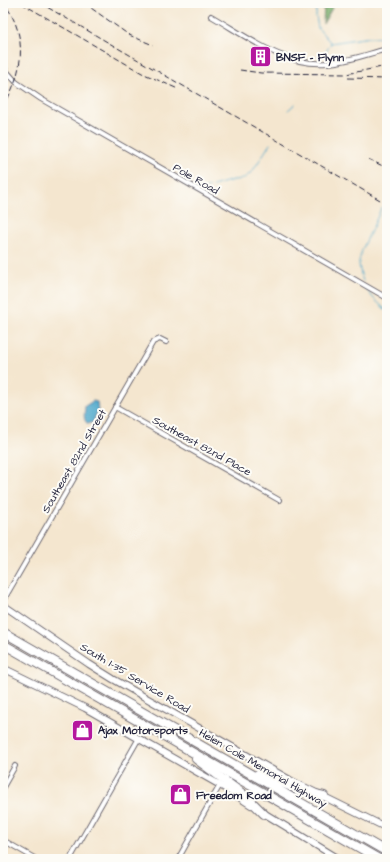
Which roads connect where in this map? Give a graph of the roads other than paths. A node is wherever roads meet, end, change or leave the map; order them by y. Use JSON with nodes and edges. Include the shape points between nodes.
{"nodes":[{"id":1,"x":211,"y":16,"type":"dead end"},
{"id":2,"x":387,"y":49,"type":"edge"},
{"id":3,"x":3,"y":66,"type":"edge"},
{"id":4,"x":387,"y":298,"type":"edge"},
{"id":5,"x":166,"y":342,"type":"dead end"},
{"id":6,"x":115,"y":407,"type":"junction"},
{"id":7,"x":279,"y":500,"type":"dead end"},
{"id":8,"x":3,"y":601,"type":"edge"},
{"id":9,"x":3,"y":605,"type":"edge"},
{"id":10,"x":3,"y":632,"type":"edge"},
{"id":11,"x":3,"y":644,"type":"edge"},
{"id":12,"x":3,"y":668,"type":"edge"},
{"id":13,"x":139,"y":738,"type":"junction"},
{"id":14,"x":167,"y":738,"type":"junction"},
{"id":15,"x":15,"y":766,"type":"dead end"},
{"id":16,"x":241,"y":768,"type":"junction"},
{"id":17,"x":220,"y":785,"type":"junction"},
{"id":18,"x":3,"y":787,"type":"edge"},
{"id":19,"x":324,"y":796,"type":"junction"},
{"id":20,"x":264,"y":814,"type":"junction"},
{"id":21,"x":387,"y":828,"type":"edge"},
{"id":22,"x":3,"y":840,"type":"edge"},
{"id":23,"x":385,"y":850,"type":"edge"},
{"id":24,"x":378,"y":858,"type":"edge"},
{"id":25,"x":36,"y":859,"type":"edge"},
{"id":26,"x":70,"y":859,"type":"edge"},
{"id":27,"x":178,"y":859,"type":"edge"},
{"id":28,"x":339,"y":859,"type":"edge"}],
"edges":[{"from":1,"to":2,"type":"street","via":[[281,55],[312,64],[334,62]]},
{"from":3,"to":4,"type":"street","name":"Pole Road","via":[[18,84],[41,99]]},
{"from":5,"to":6,"type":"street","name":"Southeast 82nd Street","via":[[160,339],[153,342]]},
{"from":6,"to":7,"type":"street","name":"Southeast 82nd Place"},
{"from":6,"to":8,"type":"street","name":"Southeast 82nd Street"},
{"from":9,"to":19,"type":"main road","name":"South I-35 Service Road","via":[[113,679],[290,780]]},
{"from":10,"to":16,"type":"highway","name":"Helen Cole Memorial Highway"},
{"from":11,"to":14,"type":"highway","name":"Helen Cole Memorial Highway"},
{"from":12,"to":13,"type":"main road","via":[[71,700]]},
{"from":13,"to":17,"type":"main road"},
{"from":13,"to":26,"type":"street"},
{"from":14,"to":20,"type":"highway","via":[[247,797]]},
{"from":14,"to":24,"type":"highway","name":"Helen Cole Memorial Highway"},
{"from":15,"to":18,"type":"street"},
{"from":16,"to":19,"type":"highway","via":[[302,791]]},
{"from":16,"to":23,"type":"highway","name":"Helen Cole Memorial Highway"},
{"from":17,"to":20,"type":"main road"},
{"from":17,"to":27,"type":"street"},
{"from":19,"to":21,"type":"main road","name":"South I-35 Service Road"},
{"from":20,"to":28,"type":"main road"},
{"from":22,"to":25,"type":"street"}]}
